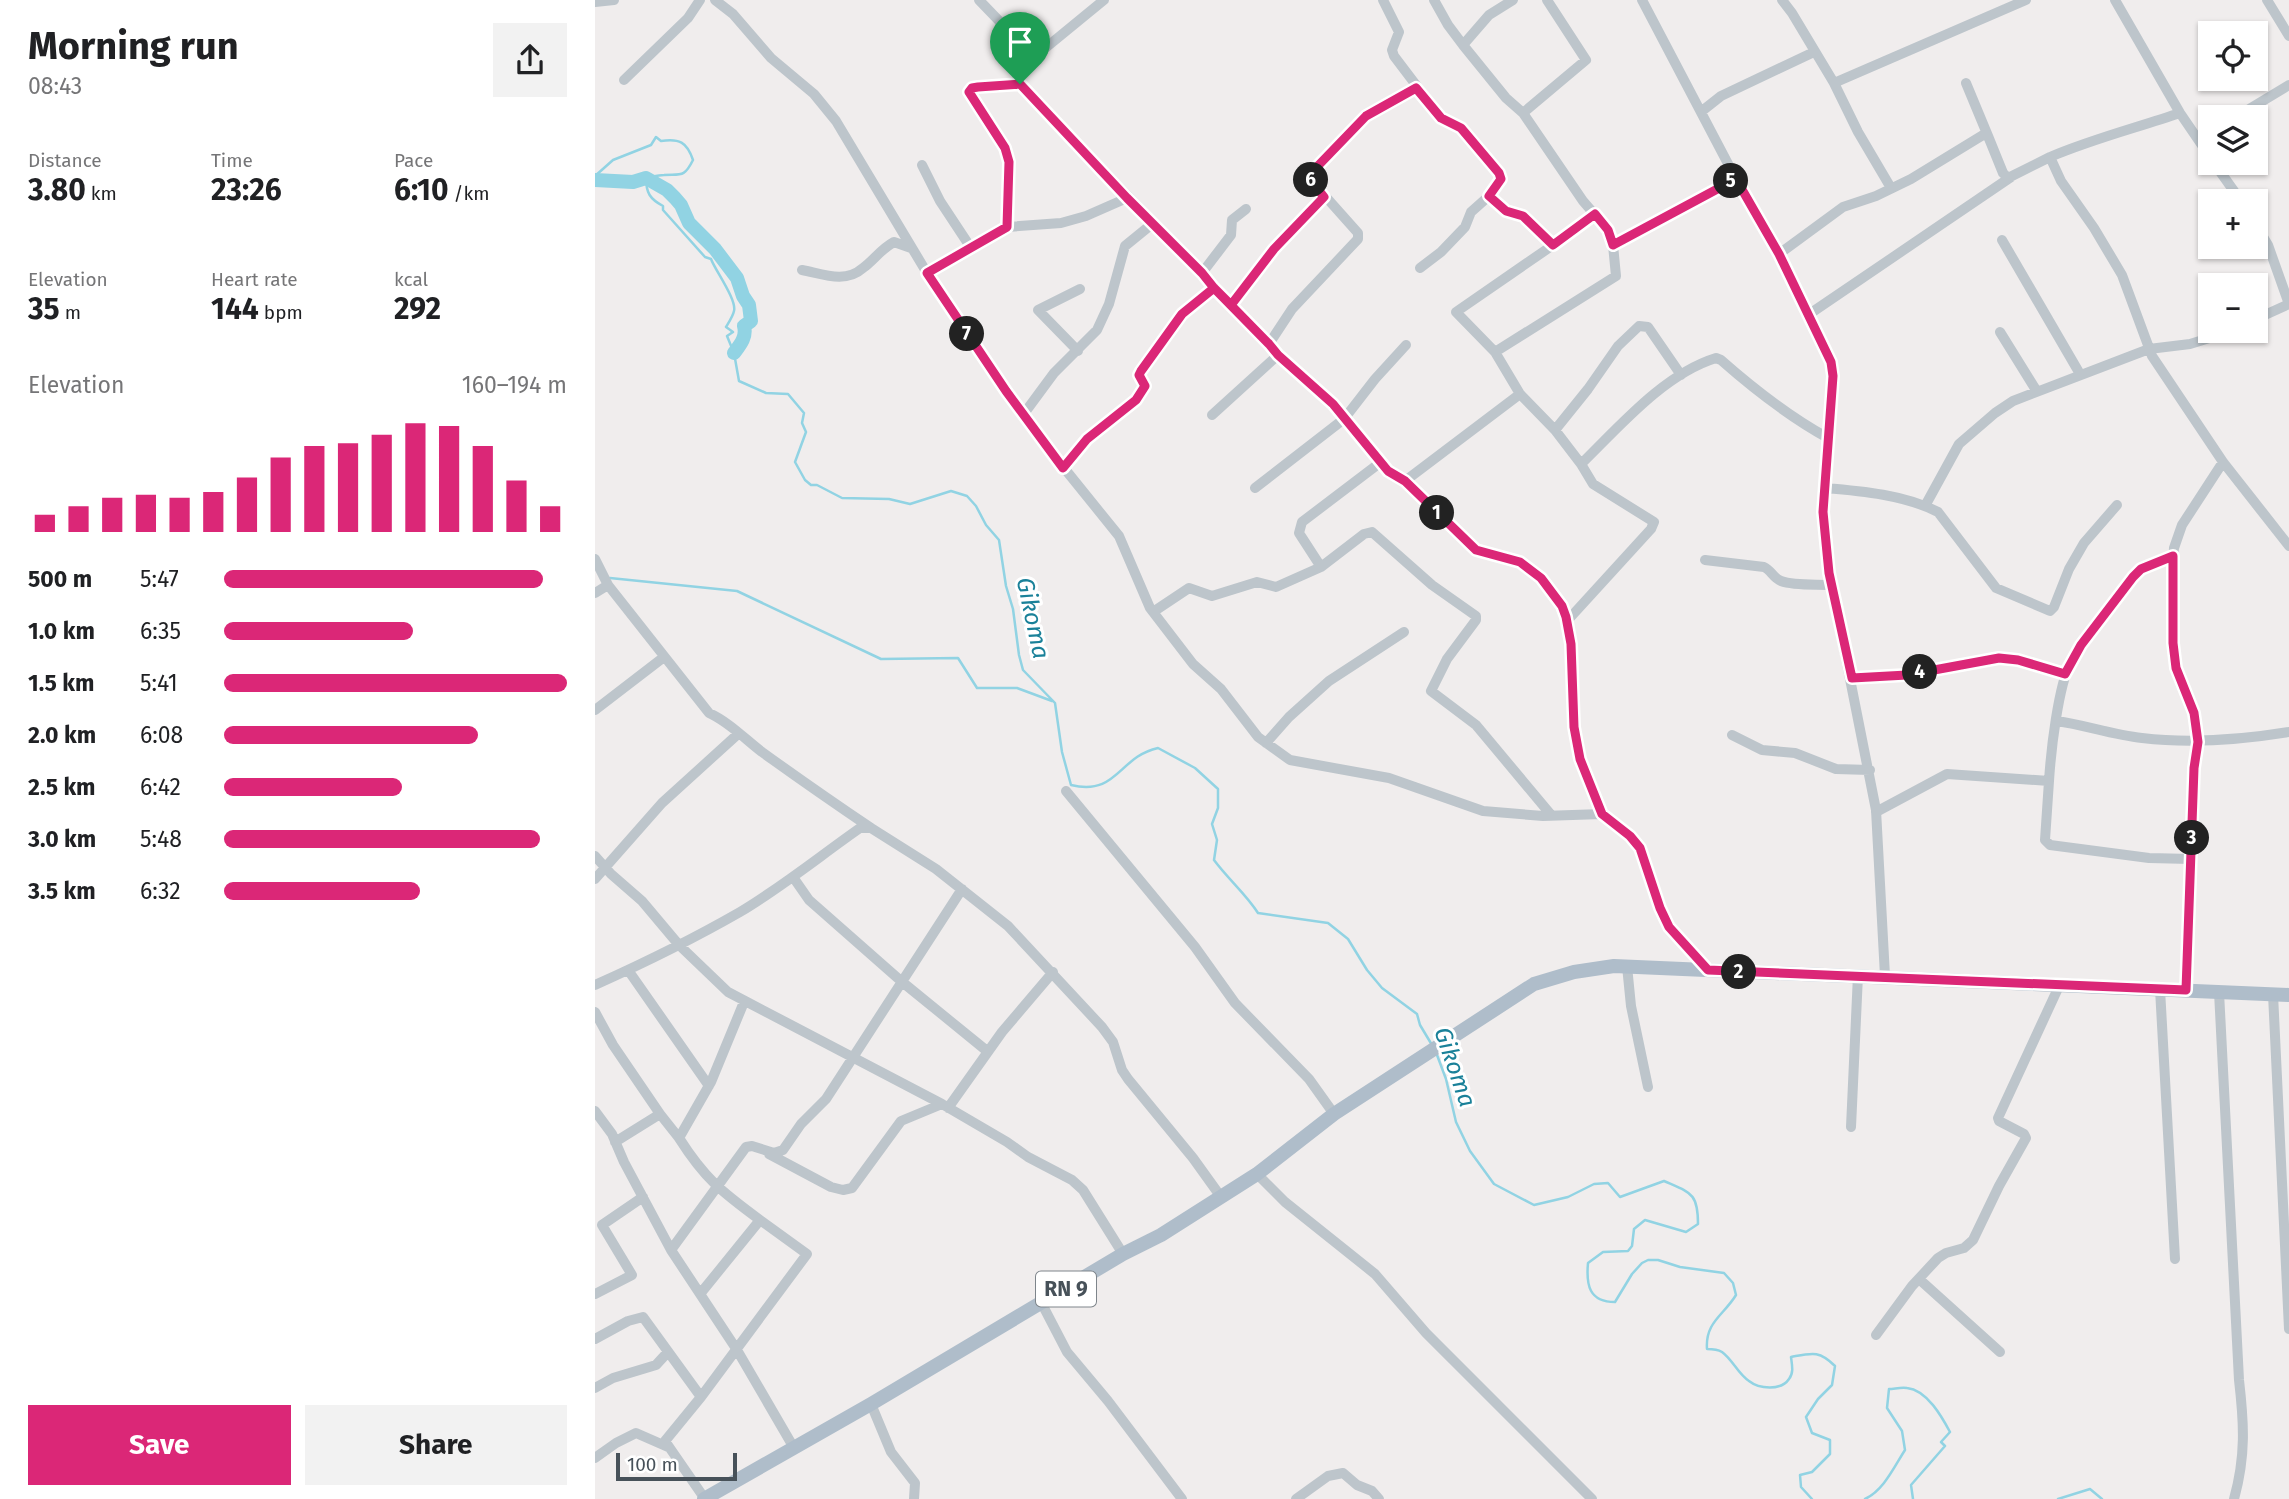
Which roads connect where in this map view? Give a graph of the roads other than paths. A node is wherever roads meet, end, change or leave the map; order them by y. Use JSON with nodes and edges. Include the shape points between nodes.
{"nodes":[{"id":1,"x":614,"y":0,"type":"edge"},
{"id":2,"x":700,"y":0,"type":"edge"},
{"id":3,"x":715,"y":0,"type":"edge"},
{"id":4,"x":979,"y":0,"type":"edge"},
{"id":5,"x":1104,"y":0,"type":"edge"},
{"id":6,"x":1383,"y":0,"type":"edge"},
{"id":7,"x":1434,"y":0,"type":"edge"},
{"id":8,"x":1513,"y":0,"type":"edge"},
{"id":9,"x":1547,"y":0,"type":"edge"},
{"id":10,"x":1642,"y":0,"type":"edge"},
{"id":11,"x":1781,"y":0,"type":"edge"},
{"id":12,"x":2027,"y":0,"type":"edge"},
{"id":13,"x":2115,"y":0,"type":"edge"},
{"id":14,"x":2267,"y":0,"type":"edge"},
{"id":15,"x":595,"y":2,"type":"edge"},
{"id":16,"x":2009,"y":4,"type":"edge"},
{"id":17,"x":1493,"y":5,"type":"edge"},
{"id":18,"x":2286,"y":22,"type":"edge"},
{"id":19,"x":2289,"y":36,"type":"edge"},
{"id":20,"x":1463,"y":45,"type":"junction"},
{"id":21,"x":1814,"y":52,"type":"junction"},
{"id":22,"x":1029,"y":61,"type":"junction"},
{"id":23,"x":624,"y":80,"type":"dead end"},
{"id":24,"x":1834,"y":83,"type":"junction"},
{"id":25,"x":1966,"y":83,"type":"dead end"},
{"id":26,"x":1020,"y":84,"type":"junction"},
{"id":27,"x":2289,"y":85,"type":"edge"},
{"id":28,"x":1416,"y":88,"type":"junction"},
{"id":29,"x":2256,"y":105,"type":"edge"},
{"id":30,"x":1702,"y":111,"type":"junction"},
{"id":31,"x":1523,"y":113,"type":"junction"},
{"id":32,"x":2180,"y":113,"type":"junction"},
{"id":33,"x":1988,"y":136,"type":"junction"},
{"id":34,"x":2198,"y":139,"type":"edge"},
{"id":35,"x":2050,"y":157,"type":"junction"},
{"id":36,"x":922,"y":165,"type":"dead end"},
{"id":37,"x":2011,"y":177,"type":"junction"},
{"id":38,"x":1736,"y":179,"type":"junction"},
{"id":39,"x":1891,"y":188,"type":"junction"},
{"id":40,"x":1489,"y":196,"type":"junction"},
{"id":41,"x":1324,"y":197,"type":"junction"},
{"id":42,"x":1127,"y":198,"type":"junction"},
{"id":43,"x":1247,"y":209,"type":"dead end"},
{"id":44,"x":1595,"y":214,"type":"junction"},
{"id":45,"x":1152,"y":224,"type":"junction"},
{"id":46,"x":1007,"y":227,"type":"junction"},
{"id":47,"x":2002,"y":240,"type":"dead end"},
{"id":48,"x":2268,"y":243,"type":"edge"},
{"id":49,"x":1553,"y":245,"type":"junction"},
{"id":50,"x":1613,"y":245,"type":"junction"},
{"id":51,"x":971,"y":248,"type":"junction"},
{"id":52,"x":913,"y":250,"type":"junction"},
{"id":53,"x":1779,"y":254,"type":"junction"},
{"id":54,"x":1420,"y":268,"type":"dead end"},
{"id":55,"x":802,"y":270,"type":"dead end"},
{"id":56,"x":927,"y":273,"type":"junction"},
{"id":57,"x":1202,"y":273,"type":"junction"},
{"id":58,"x":1214,"y":288,"type":"junction"},
{"id":59,"x":1080,"y":289,"type":"dead end"},
{"id":60,"x":2289,"y":304,"type":"edge"},
{"id":61,"x":1231,"y":305,"type":"junction"},
{"id":62,"x":2268,"y":314,"type":"edge"},
{"id":63,"x":1808,"y":315,"type":"junction"},
{"id":64,"x":2000,"y":332,"type":"dead end"},
{"id":65,"x":2198,"y":342,"type":"edge"},
{"id":66,"x":1269,"y":344,"type":"junction"},
{"id":67,"x":1406,"y":345,"type":"dead end"},
{"id":68,"x":2149,"y":349,"type":"junction"},
{"id":69,"x":1078,"y":351,"type":"junction"},
{"id":70,"x":1495,"y":352,"type":"junction"},
{"id":71,"x":1278,"y":355,"type":"junction"},
{"id":72,"x":2080,"y":374,"type":"junction"},
{"id":73,"x":1681,"y":375,"type":"junction"},
{"id":74,"x":2036,"y":390,"type":"junction"},
{"id":75,"x":1520,"y":394,"type":"junction"},
{"id":76,"x":1023,"y":415,"type":"junction"},
{"id":77,"x":1212,"y":415,"type":"dead end"},
{"id":78,"x":1344,"y":419,"type":"junction"},
{"id":79,"x":1555,"y":430,"type":"junction"},
{"id":80,"x":1828,"y":438,"type":"junction"},
{"id":81,"x":1381,"y":462,"type":"junction"},
{"id":82,"x":2223,"y":462,"type":"junction"},
{"id":83,"x":1581,"y":464,"type":"junction"},
{"id":84,"x":1063,"y":468,"type":"junction"},
{"id":85,"x":1405,"y":481,"type":"junction"},
{"id":86,"x":1255,"y":488,"type":"dead end"},
{"id":87,"x":1825,"y":488,"type":"junction"},
{"id":88,"x":2117,"y":505,"type":"dead end"},
{"id":89,"x":1925,"y":506,"type":"junction"},
{"id":90,"x":2289,"y":546,"type":"edge"},
{"id":91,"x":2173,"y":556,"type":"junction"},
{"id":92,"x":595,"y":559,"type":"edge"},
{"id":93,"x":1706,"y":560,"type":"dead end"},
{"id":94,"x":1321,"y":567,"type":"junction"},
{"id":95,"x":608,"y":585,"type":"junction"},
{"id":96,"x":1831,"y":585,"type":"junction"},
{"id":97,"x":595,"y":593,"type":"edge"},
{"id":98,"x":1153,"y":612,"type":"junction"},
{"id":99,"x":1567,"y":621,"type":"junction"},
{"id":100,"x":1404,"y":632,"type":"dead end"},
{"id":101,"x":664,"y":657,"type":"junction"},
{"id":102,"x":2065,"y":674,"type":"junction"},
{"id":103,"x":1852,"y":678,"type":"junction"},
{"id":104,"x":595,"y":710,"type":"edge"},
{"id":105,"x":2057,"y":722,"type":"junction"},
{"id":106,"x":2289,"y":732,"type":"edge"},
{"id":107,"x":738,"y":734,"type":"junction"},
{"id":108,"x":1732,"y":735,"type":"dead end"},
{"id":109,"x":2198,"y":742,"type":"junction"},
{"id":110,"x":1266,"y":743,"type":"junction"},
{"id":111,"x":1870,"y":770,"type":"junction"},
{"id":112,"x":2049,"y":781,"type":"junction"},
{"id":113,"x":1066,"y":791,"type":"dead end"},
{"id":114,"x":1876,"y":812,"type":"junction"},
{"id":115,"x":1602,"y":814,"type":"junction"},
{"id":116,"x":1552,"y":816,"type":"junction"},
{"id":117,"x":871,"y":828,"type":"junction"},
{"id":118,"x":595,"y":856,"type":"edge"},
{"id":119,"x":2191,"y":859,"type":"junction"},
{"id":120,"x":605,"y":868,"type":"junction"},
{"id":121,"x":793,"y":877,"type":"junction"},
{"id":122,"x":595,"y":879,"type":"edge"},
{"id":123,"x":962,"y":889,"type":"junction"},
{"id":124,"x":680,"y":945,"type":"junction"},
{"id":125,"x":1627,"y":966,"type":"junction"},
{"id":126,"x":628,"y":970,"type":"junction"},
{"id":127,"x":1708,"y":970,"type":"junction"},
{"id":128,"x":1053,"y":972,"type":"junction"},
{"id":129,"x":1859,"y":975,"type":"junction"},
{"id":130,"x":1885,"y":976,"type":"junction"},
{"id":131,"x":901,"y":981,"type":"junction"},
{"id":132,"x":2060,"y":984,"type":"junction"},
{"id":133,"x":595,"y":985,"type":"edge"},
{"id":134,"x":2160,"y":989,"type":"junction"},
{"id":135,"x":2186,"y":990,"type":"junction"},
{"id":136,"x":2219,"y":992,"type":"junction"},
{"id":137,"x":2273,"y":994,"type":"junction"},
{"id":138,"x":2289,"y":995,"type":"edge"},
{"id":139,"x":744,"y":1002,"type":"junction"},
{"id":140,"x":595,"y":1012,"type":"edge"},
{"id":141,"x":987,"y":1051,"type":"junction"},
{"id":142,"x":851,"y":1057,"type":"junction"},
{"id":143,"x":709,"y":1086,"type":"junction"},
{"id":144,"x":1648,"y":1087,"type":"dead end"},
{"id":145,"x":945,"y":1106,"type":"junction"},
{"id":146,"x":595,"y":1111,"type":"edge"},
{"id":147,"x":660,"y":1114,"type":"junction"},
{"id":148,"x":1334,"y":1114,"type":"junction"},
{"id":149,"x":599,"y":1125,"type":"edge"},
{"id":150,"x":1851,"y":1127,"type":"dead end"},
{"id":151,"x":679,"y":1138,"type":"junction"},
{"id":152,"x":615,"y":1142,"type":"junction"},
{"id":153,"x":763,"y":1151,"type":"junction"},
{"id":154,"x":1257,"y":1174,"type":"junction"},
{"id":155,"x":717,"y":1189,"type":"junction"},
{"id":156,"x":643,"y":1197,"type":"junction"},
{"id":157,"x":1221,"y":1197,"type":"junction"},
{"id":158,"x":595,"y":1214,"type":"edge"},
{"id":159,"x":760,"y":1220,"type":"junction"},
{"id":160,"x":602,"y":1225,"type":"junction"},
{"id":161,"x":671,"y":1250,"type":"junction"},
{"id":162,"x":1123,"y":1254,"type":"junction"},
{"id":163,"x":2175,"y":1259,"type":"dead end"},
{"id":164,"x":1919,"y":1279,"type":"junction"},
{"id":165,"x":595,"y":1294,"type":"edge"},
{"id":166,"x":700,"y":1294,"type":"junction"},
{"id":167,"x":1042,"y":1304,"type":"junction"},
{"id":168,"x":2289,"y":1329,"type":"edge"},
{"id":169,"x":1876,"y":1335,"type":"dead end"},
{"id":170,"x":595,"y":1339,"type":"edge"},
{"id":171,"x":737,"y":1350,"type":"junction"},
{"id":172,"x":2000,"y":1352,"type":"dead end"},
{"id":173,"x":667,"y":1353,"type":"junction"},
{"id":174,"x":595,"y":1388,"type":"edge"},
{"id":175,"x":701,"y":1397,"type":"junction"},
{"id":176,"x":871,"y":1404,"type":"junction"},
{"id":177,"x":668,"y":1447,"type":"junction"},
{"id":178,"x":794,"y":1448,"type":"junction"},
{"id":179,"x":595,"y":1458,"type":"edge"},
{"id":180,"x":705,"y":1499,"type":"edge"},
{"id":181,"x":914,"y":1499,"type":"edge"},
{"id":182,"x":1182,"y":1499,"type":"edge"},
{"id":183,"x":1296,"y":1499,"type":"edge"},
{"id":184,"x":1379,"y":1499,"type":"edge"},
{"id":185,"x":1592,"y":1499,"type":"edge"},
{"id":186,"x":2234,"y":1499,"type":"edge"}],
"edges":[{"from":1,"to":15,"type":"street"},
{"from":2,"to":23,"type":"street","via":[[688,18]]},
{"from":3,"to":52,"type":"street","via":[[771,58],[814,94],[836,121]]},
{"from":4,"to":22,"type":"street"},
{"from":5,"to":22,"type":"street"},
{"from":6,"to":28,"type":"street","via":[[1399,32],[1392,50]]},
{"from":7,"to":20,"type":"street"},
{"from":8,"to":17,"type":"street"},
{"from":9,"to":31,"type":"street","via":[[1586,60]]},
{"from":10,"to":30,"type":"street"},
{"from":11,"to":21,"type":"street"},
{"from":12,"to":16,"type":"street"},
{"from":13,"to":32,"type":"street"},
{"from":14,"to":18,"type":"street"},
{"from":16,"to":24,"type":"street"},
{"from":17,"to":20,"type":"street"},
{"from":18,"to":19,"type":"street"},
{"from":20,"to":31,"type":"street"},
{"from":21,"to":24,"type":"street"},
{"from":21,"to":30,"type":"street","via":[[1721,96]]},
{"from":22,"to":26,"type":"street","via":[[1017,75]]},
{"from":24,"to":39,"type":"street"},
{"from":25,"to":33,"type":"street"},
{"from":26,"to":42,"type":"street"},
{"from":26,"to":46,"type":"street","via":[[978,87],[969,92],[1009,162]]},
{"from":27,"to":29,"type":"street"},
{"from":28,"to":40,"type":"street","via":[[1441,118],[1461,128],[1499,173],[1501,179]]},
{"from":28,"to":41,"type":"street","via":[[1366,116],[1312,172],[1309,178]]},
{"from":30,"to":38,"type":"street"},
{"from":31,"to":44,"type":"street"},
{"from":32,"to":34,"type":"street"},
{"from":32,"to":35,"type":"street"},
{"from":33,"to":37,"type":"street","via":[[2003,173]]},
{"from":33,"to":39,"type":"street"},
{"from":35,"to":37,"type":"street"},
{"from":35,"to":68,"type":"street","via":[[2122,275]]},
{"from":36,"to":51,"type":"street"},
{"from":37,"to":63,"type":"street"},
{"from":38,"to":50,"type":"street"},
{"from":38,"to":53,"type":"street"},
{"from":39,"to":53,"type":"street","via":[[1843,207]]},
{"from":40,"to":49,"type":"street","via":[[1506,211],[1523,216]]},
{"from":40,"to":54,"type":"street","via":[[1469,214],[1465,227]]},
{"from":41,"to":61,"type":"street","via":[[1274,249]]},
{"from":41,"to":66,"type":"street","via":[[1358,233],[1358,239],[1285,316]]},
{"from":42,"to":45,"type":"street"},
{"from":42,"to":46,"type":"street","via":[[1061,223]]},
{"from":43,"to":57,"type":"street","via":[[1232,220],[1231,235]]},
{"from":44,"to":49,"type":"street"},
{"from":44,"to":50,"type":"street"},
{"from":45,"to":57,"type":"street"},
{"from":45,"to":69,"type":"street","via":[[1125,246],[1103,318]]},
{"from":46,"to":51,"type":"street"},
{"from":47,"to":72,"type":"street"},
{"from":48,"to":60,"type":"street"},
{"from":49,"to":70,"type":"street","via":[[1457,312]]},
{"from":50,"to":70,"type":"street","via":[[1616,276]]},
{"from":51,"to":56,"type":"street"},
{"from":52,"to":55,"type":"street","via":[[894,242],[864,268],[842,277]]},
{"from":52,"to":56,"type":"street"},
{"from":53,"to":63,"type":"street"},
{"from":56,"to":76,"type":"street"},
{"from":57,"to":58,"type":"street"},
{"from":58,"to":61,"type":"street"},
{"from":58,"to":84,"type":"street","via":[[1182,314],[1141,371],[1145,386],[1136,400],[1087,439]]},
{"from":59,"to":69,"type":"street","via":[[1038,310]]},
{"from":60,"to":62,"type":"street"},
{"from":61,"to":66,"type":"street"},
{"from":63,"to":80,"type":"street","via":[[1831,362]]},
{"from":64,"to":74,"type":"street"},
{"from":65,"to":68,"type":"street"},
{"from":66,"to":71,"type":"street"},
{"from":67,"to":78,"type":"street"},
{"from":68,"to":72,"type":"street"},
{"from":68,"to":82,"type":"street"},
{"from":69,"to":76,"type":"street","via":[[1054,373]]},
{"from":70,"to":75,"type":"street"},
{"from":71,"to":77,"type":"street"},
{"from":71,"to":78,"type":"street"},
{"from":72,"to":74,"type":"street"},
{"from":73,"to":79,"type":"street","via":[[1648,327],[1639,326],[1618,346]]},
{"from":73,"to":80,"type":"street","via":[[1711,359],[1721,360],[1794,419]]},
{"from":73,"to":83,"type":"street"},
{"from":74,"to":89,"type":"street","via":[[2005,406],[1959,444]]},
{"from":75,"to":79,"type":"street"},
{"from":75,"to":85,"type":"street"},
{"from":76,"to":84,"type":"street"},
{"from":78,"to":81,"type":"street"},
{"from":78,"to":86,"type":"street"},
{"from":79,"to":83,"type":"street"},
{"from":80,"to":87,"type":"street"},
{"from":81,"to":85,"type":"street"},
{"from":81,"to":94,"type":"street","via":[[1299,526]]},
{"from":82,"to":90,"type":"street"},
{"from":82,"to":91,"type":"street","via":[[2182,525]]},
{"from":83,"to":99,"type":"street","via":[[1593,484],[1649,517],[1654,526]]},
{"from":84,"to":98,"type":"street","via":[[1119,536]]},
{"from":85,"to":99,"type":"street","via":[[1476,550],[1530,568],[1562,606]]},
{"from":87,"to":89,"type":"street"},
{"from":87,"to":96,"type":"street"},
{"from":88,"to":89,"type":"street","via":[[2084,542],[2050,611],[1996,588],[1944,517]]},
{"from":91,"to":102,"type":"street","via":[[2133,577],[2081,645]]},
{"from":91,"to":109,"type":"street","via":[[2176,668],[2194,713]]},
{"from":92,"to":95,"type":"street"},
{"from":93,"to":96,"type":"street","via":[[1764,567],[1784,582]]},
{"from":94,"to":98,"type":"street","via":[[1276,587],[1257,582],[1212,596],[1189,588]]},
{"from":94,"to":116,"type":"street","via":[[1364,534],[1372,533],[1476,616],[1431,691],[1476,725]]},
{"from":95,"to":97,"type":"street"},
{"from":95,"to":101,"type":"street"},
{"from":96,"to":103,"type":"street"},
{"from":98,"to":110,"type":"street","via":[[1193,664],[1221,689]]},
{"from":99,"to":115,"type":"street","via":[[1574,727],[1580,759]]},
{"from":100,"to":110,"type":"street","via":[[1329,681]]},
{"from":101,"to":104,"type":"street"},
{"from":101,"to":107,"type":"street","via":[[709,713]]},
{"from":102,"to":103,"type":"street","via":[[1999,658],[1907,675]]},
{"from":102,"to":105,"type":"street"},
{"from":103,"to":111,"type":"street"},
{"from":105,"to":109,"type":"street","via":[[2143,738]]},
{"from":105,"to":112,"type":"street"},
{"from":106,"to":109,"type":"street"},
{"from":107,"to":117,"type":"street"},
{"from":107,"to":120,"type":"street","via":[[662,803]]},
{"from":108,"to":111,"type":"street","via":[[1762,750],[1795,753],[1836,769]]},
{"from":109,"to":119,"type":"street"},
{"from":110,"to":116,"type":"street","via":[[1290,760],[1389,778],[1483,811]]},
{"from":111,"to":114,"type":"street"},
{"from":112,"to":114,"type":"street","via":[[1947,774]]},
{"from":112,"to":119,"type":"street","via":[[2045,840],[2050,845]]},
{"from":113,"to":148,"type":"street","via":[[1195,947],[1235,1003],[1308,1079]]},
{"from":114,"to":130,"type":"street"},
{"from":115,"to":116,"type":"street"},
{"from":115,"to":127,"type":"street","via":[[1640,848],[1669,927]]},
{"from":117,"to":121,"type":"street","via":[[860,828]]},
{"from":117,"to":123,"type":"street"},
{"from":118,"to":120,"type":"street"},
{"from":119,"to":135,"type":"street"},
{"from":120,"to":122,"type":"street"},
{"from":120,"to":124,"type":"street"},
{"from":121,"to":124,"type":"street"},
{"from":121,"to":131,"type":"street","via":[[809,900]]},
{"from":123,"to":128,"type":"street","via":[[999,918]]},
{"from":123,"to":131,"type":"street"},
{"from":124,"to":126,"type":"street"},
{"from":124,"to":139,"type":"street","via":[[720,986]]},
{"from":125,"to":127,"type":"main road","number":"RN 9"},
{"from":125,"to":144,"type":"street"},
{"from":125,"to":148,"type":"main road","number":"RN 9","via":[[1574,972],[1534,984]]},
{"from":126,"to":133,"type":"street"},
{"from":126,"to":143,"type":"street"},
{"from":127,"to":129,"type":"main road","number":"RN 9"},
{"from":128,"to":141,"type":"street"},
{"from":128,"to":157,"type":"street","via":[[1102,1027],[1128,1079]]},
{"from":129,"to":130,"type":"main road","number":"RN 9"},
{"from":129,"to":150,"type":"street"},
{"from":130,"to":132,"type":"main road","number":"RN 9"},
{"from":131,"to":141,"type":"street"},
{"from":131,"to":142,"type":"street"},
{"from":132,"to":134,"type":"main road","number":"RN 9"},
{"from":132,"to":164,"type":"street","via":[[1998,1118],[2026,1138],[1973,1240],[1942,1255]]},
{"from":134,"to":135,"type":"main road","number":"RN 9"},
{"from":134,"to":163,"type":"street"},
{"from":135,"to":136,"type":"main road","number":"RN 9"},
{"from":136,"to":137,"type":"main road","number":"RN 9"},
{"from":136,"to":186,"type":"street","via":[[2244,1429]]},
{"from":137,"to":138,"type":"main road","number":"RN 9"},
{"from":137,"to":168,"type":"street"},
{"from":139,"to":142,"type":"street"},
{"from":139,"to":143,"type":"street"},
{"from":140,"to":147,"type":"street"},
{"from":141,"to":145,"type":"street"},
{"from":142,"to":145,"type":"street"},
{"from":142,"to":153,"type":"street","via":[[826,1099],[783,1150]]},
{"from":143,"to":151,"type":"street"},
{"from":145,"to":153,"type":"street","via":[[901,1121],[852,1188],[831,1187]]},
{"from":145,"to":162,"type":"street","via":[[1078,1184]]},
{"from":146,"to":149,"type":"street"},
{"from":147,"to":151,"type":"street"},
{"from":147,"to":152,"type":"street"},
{"from":148,"to":154,"type":"main road","number":"RN 9"},
{"from":149,"to":152,"type":"street"},
{"from":151,"to":155,"type":"street"},
{"from":152,"to":156,"type":"street"},
{"from":153,"to":155,"type":"street","via":[[746,1147]]},
{"from":154,"to":157,"type":"main road","number":"RN 9"},
{"from":154,"to":185,"type":"street","via":[[1375,1274],[1426,1333]]},
{"from":155,"to":159,"type":"street"},
{"from":155,"to":161,"type":"street"},
{"from":156,"to":160,"type":"street"},
{"from":156,"to":161,"type":"street"},
{"from":157,"to":162,"type":"main road","number":"RN 9"},
{"from":158,"to":160,"type":"street"},
{"from":159,"to":166,"type":"street"},
{"from":159,"to":171,"type":"street","via":[[807,1254]]},
{"from":160,"to":165,"type":"street","via":[[632,1275]]},
{"from":161,"to":166,"type":"street"},
{"from":162,"to":167,"type":"main road","number":"RN 9"},
{"from":164,"to":169,"type":"street"},
{"from":164,"to":172,"type":"street"},
{"from":166,"to":171,"type":"street"},
{"from":167,"to":176,"type":"main road","number":"RN 9"},
{"from":167,"to":182,"type":"street","via":[[1067,1352]]},
{"from":170,"to":173,"type":"street","via":[[643,1317]]},
{"from":171,"to":175,"type":"street"},
{"from":171,"to":178,"type":"street"},
{"from":173,"to":174,"type":"street","via":[[656,1365]]},
{"from":173,"to":175,"type":"street"},
{"from":175,"to":177,"type":"street","via":[[665,1441]]},
{"from":176,"to":178,"type":"main road","number":"RN 9"},
{"from":176,"to":181,"type":"street","via":[[891,1452],[915,1483]]},
{"from":177,"to":179,"type":"street","via":[[636,1433]]},
{"from":177,"to":180,"type":"street"},
{"from":178,"to":180,"type":"main road","number":"RN 9"},
{"from":183,"to":184,"type":"street","via":[[1328,1476],[1343,1473]]}]}
